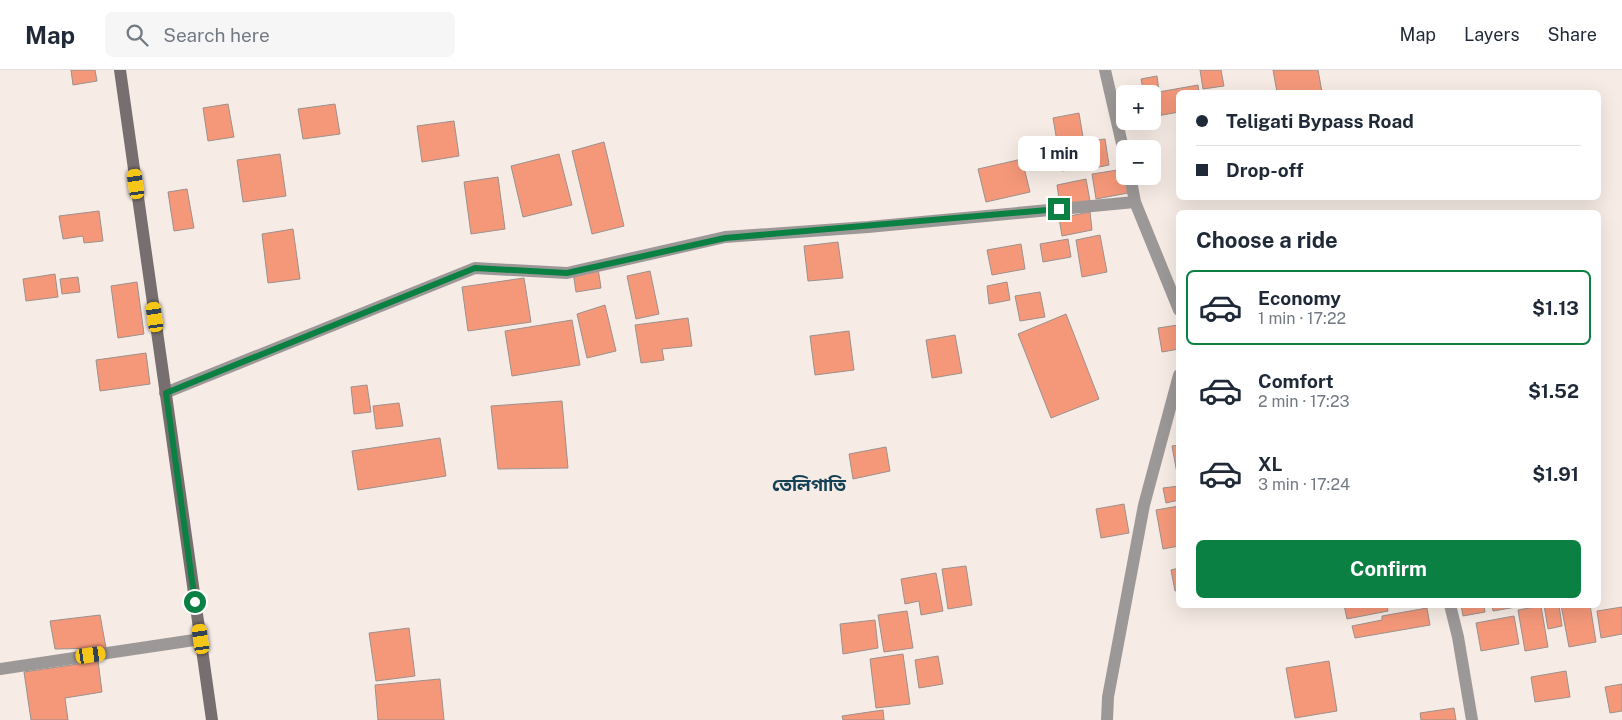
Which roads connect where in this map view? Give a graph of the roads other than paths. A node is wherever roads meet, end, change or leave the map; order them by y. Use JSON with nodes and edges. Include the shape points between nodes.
{"nodes":[{"id":1,"x":120,"y":70,"type":"edge"},
{"id":2,"x":1105,"y":70,"type":"edge"},
{"id":3,"x":1121,"y":140,"type":"edge"},
{"id":4,"x":1132,"y":185,"type":"edge"},
{"id":5,"x":1135,"y":202,"type":"junction"},
{"id":6,"x":1176,"y":303,"type":"edge"},
{"id":7,"x":1176,"y":385,"type":"edge"},
{"id":8,"x":166,"y":393,"type":"junction"},
{"id":9,"x":1451,"y":608,"type":"edge"},
{"id":10,"x":201,"y":639,"type":"junction"},
{"id":11,"x":0,"y":668,"type":"edge"},
{"id":12,"x":212,"y":720,"type":"edge"},
{"id":13,"x":1106,"y":720,"type":"edge"},
{"id":14,"x":1472,"y":720,"type":"edge"}],
"edges":[{"from":1,"to":8,"type":"main road"},
{"from":2,"to":3,"type":"street"},
{"from":4,"to":5,"type":"street"},
{"from":5,"to":6,"type":"street"},
{"from":5,"to":8,"type":"street","via":[[725,238],[567,273],[475,268]]},
{"from":7,"to":13,"type":"street","via":[[1144,505]]},
{"from":8,"to":10,"type":"main road"},
{"from":9,"to":14,"type":"street"},
{"from":10,"to":11,"type":"street"},
{"from":10,"to":12,"type":"main road"}]}
